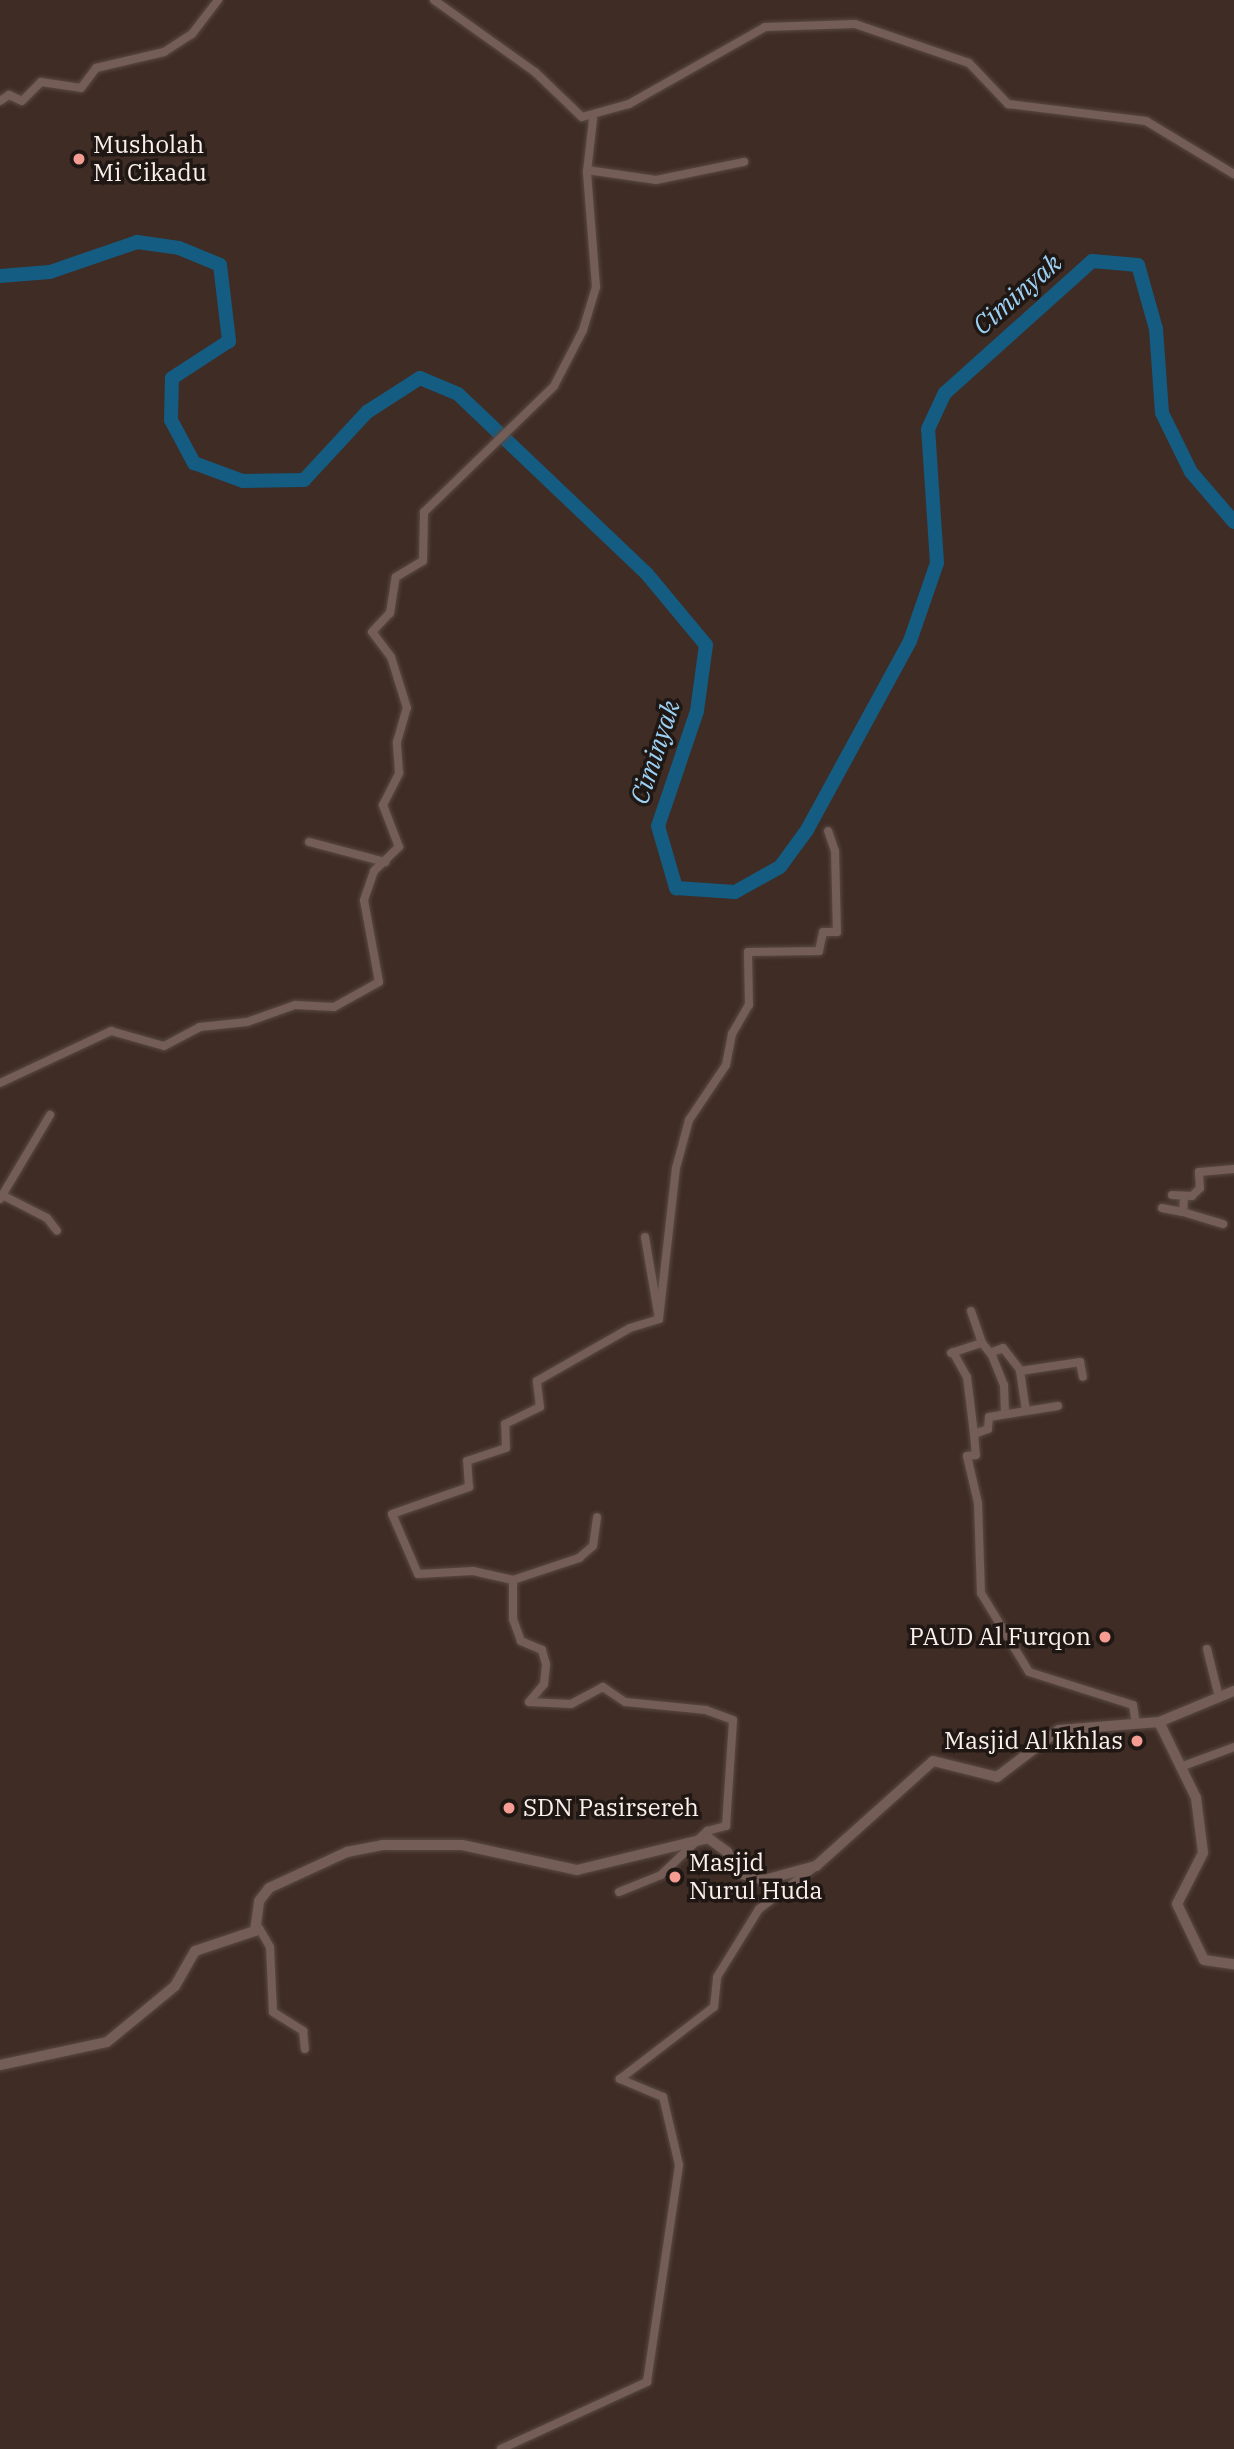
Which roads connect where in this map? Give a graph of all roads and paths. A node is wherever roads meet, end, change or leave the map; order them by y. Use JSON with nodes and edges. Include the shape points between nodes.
{"nodes":[{"id":1,"x":218,"y":0,"type":"edge"},
{"id":2,"x":434,"y":0,"type":"edge"},
{"id":3,"x":0,"y":101,"type":"edge"},
{"id":4,"x":593,"y":119,"type":"junction"},
{"id":5,"x":744,"y":162,"type":"dead end"},
{"id":6,"x":587,"y":170,"type":"junction"},
{"id":7,"x":1234,"y":174,"type":"edge"},
{"id":8,"x":828,"y":831,"type":"dead end"},
{"id":9,"x":309,"y":842,"type":"dead end"},
{"id":10,"x":385,"y":862,"type":"junction"},
{"id":11,"x":0,"y":1083,"type":"edge"},
{"id":12,"x":50,"y":1115,"type":"dead end"},
{"id":13,"x":1234,"y":1169,"type":"edge"},
{"id":14,"x":5,"y":1193,"type":"edge"},
{"id":15,"x":1172,"y":1195,"type":"dead end"},
{"id":16,"x":1184,"y":1198,"type":"junction"},
{"id":17,"x":1163,"y":1208,"type":"dead end"},
{"id":18,"x":1183,"y":1212,"type":"junction"},
{"id":19,"x":1223,"y":1223,"type":"dead end"},
{"id":20,"x":57,"y":1231,"type":"dead end"},
{"id":21,"x":645,"y":1237,"type":"dead end"},
{"id":22,"x":971,"y":1311,"type":"dead end"},
{"id":23,"x":659,"y":1319,"type":"junction"},
{"id":24,"x":982,"y":1343,"type":"junction"},
{"id":25,"x":991,"y":1353,"type":"junction"},
{"id":26,"x":1021,"y":1371,"type":"junction"},
{"id":27,"x":1083,"y":1377,"type":"dead end"},
{"id":28,"x":1058,"y":1406,"type":"dead end"},
{"id":29,"x":1026,"y":1411,"type":"junction"},
{"id":30,"x":1005,"y":1413,"type":"junction"},
{"id":31,"x":974,"y":1434,"type":"junction"},
{"id":32,"x":597,"y":1517,"type":"dead end"},
{"id":33,"x":513,"y":1580,"type":"junction"},
{"id":34,"x":1207,"y":1649,"type":"dead end"},
{"id":35,"x":1234,"y":1691,"type":"edge"},
{"id":36,"x":1219,"y":1697,"type":"junction"},
{"id":37,"x":1159,"y":1722,"type":"junction"},
{"id":38,"x":1136,"y":1724,"type":"junction"},
{"id":39,"x":1234,"y":1747,"type":"edge"},
{"id":40,"x":1183,"y":1766,"type":"junction"},
{"id":41,"x":699,"y":1838,"type":"junction"},
{"id":42,"x":816,"y":1866,"type":"junction"},
{"id":43,"x":619,"y":1892,"type":"dead end"},
{"id":44,"x":259,"y":1928,"type":"junction"},
{"id":45,"x":1234,"y":1964,"type":"edge"},
{"id":46,"x":305,"y":2049,"type":"dead end"},
{"id":47,"x":0,"y":2065,"type":"edge"},
{"id":48,"x":501,"y":2449,"type":"edge"}],
"edges":[{"from":1,"to":3,"type":"street","via":[[192,34],[164,52],[96,68],[81,88],[41,82],[22,101],[9,95]]},
{"from":2,"to":4,"type":"street","via":[[535,72],[574,112]]},
{"from":4,"to":6,"type":"street"},
{"from":4,"to":7,"type":"street","via":[[765,27],[855,24],[969,63],[1009,104],[1146,121]]},
{"from":5,"to":6,"type":"street","via":[[656,180]]},
{"from":6,"to":10,"type":"street","via":[[596,287],[583,330],[554,386],[425,512],[423,561],[396,578],[390,613],[372,632],[391,657],[407,708],[397,742],[399,773],[383,805],[399,847]]},
{"from":8,"to":23,"type":"street","via":[[835,850],[837,933],[823,932],[819,951],[748,953],[749,1005],[732,1034],[726,1065],[689,1120],[676,1168]]},
{"from":9,"to":10,"type":"street"},
{"from":10,"to":11,"type":"street","via":[[374,871],[364,900],[381,977],[372,986],[334,1007],[296,1005],[247,1022],[200,1027],[164,1046],[111,1031]]},
{"from":12,"to":14,"type":"street"},
{"from":13,"to":16,"type":"street","via":[[1199,1172],[1200,1188]]},
{"from":14,"to":20,"type":"street","via":[[47,1218]]},
{"from":15,"to":16,"type":"street"},
{"from":16,"to":18,"type":"street"},
{"from":17,"to":18,"type":"street"},
{"from":18,"to":19,"type":"street"},
{"from":21,"to":23,"type":"street"},
{"from":22,"to":24,"type":"street"},
{"from":23,"to":33,"type":"street","via":[[630,1328],[537,1381],[540,1407],[505,1424],[506,1448],[467,1461],[469,1487],[392,1514],[418,1574],[473,1571]]},
{"from":24,"to":25,"type":"street"},
{"from":24,"to":31,"type":"street","via":[[952,1352],[967,1377]]},
{"from":25,"to":26,"type":"street","via":[[1003,1348]]},
{"from":25,"to":30,"type":"street","via":[[1004,1385]]},
{"from":26,"to":27,"type":"street","via":[[1080,1362]]},
{"from":26,"to":29,"type":"street"},
{"from":28,"to":29,"type":"street"},
{"from":29,"to":30,"type":"street"},
{"from":30,"to":31,"type":"street","via":[[989,1416],[988,1429]]},
{"from":31,"to":38,"type":"street","via":[[976,1455],[967,1456],[978,1503],[978,1570],[989,1612],[1029,1672],[1133,1705]]},
{"from":32,"to":33,"type":"street","via":[[593,1546],[579,1558]]},
{"from":33,"to":41,"type":"street","via":[[521,1642],[545,1655],[546,1678],[529,1702],[571,1704],[603,1688],[625,1702],[732,1718],[726,1826]]},
{"from":34,"to":36,"type":"street"},
{"from":35,"to":36,"type":"street"},
{"from":36,"to":37,"type":"street"},
{"from":37,"to":38,"type":"street"},
{"from":37,"to":40,"type":"street"},
{"from":38,"to":42,"type":"street","via":[[1059,1730],[1012,1770],[991,1778],[933,1761]]},
{"from":39,"to":40,"type":"street"},
{"from":40,"to":45,"type":"street","via":[[1196,1798],[1203,1853],[1177,1904],[1204,1960]]},
{"from":41,"to":42,"type":"street","via":[[719,1843],[738,1873],[755,1880]]},
{"from":41,"to":43,"type":"street","via":[[666,1871]]},
{"from":41,"to":44,"type":"street","via":[[577,1870],[462,1845],[364,1848],[269,1888],[259,1901]]},
{"from":42,"to":48,"type":"street","via":[[759,1909],[717,1978],[714,2007],[620,2078],[663,2097],[679,2165],[647,2382]]},
{"from":44,"to":46,"type":"street","via":[[270,1947],[273,2012],[303,2031]]},
{"from":44,"to":47,"type":"street","via":[[195,1951],[175,1986],[107,2042]]}]}
